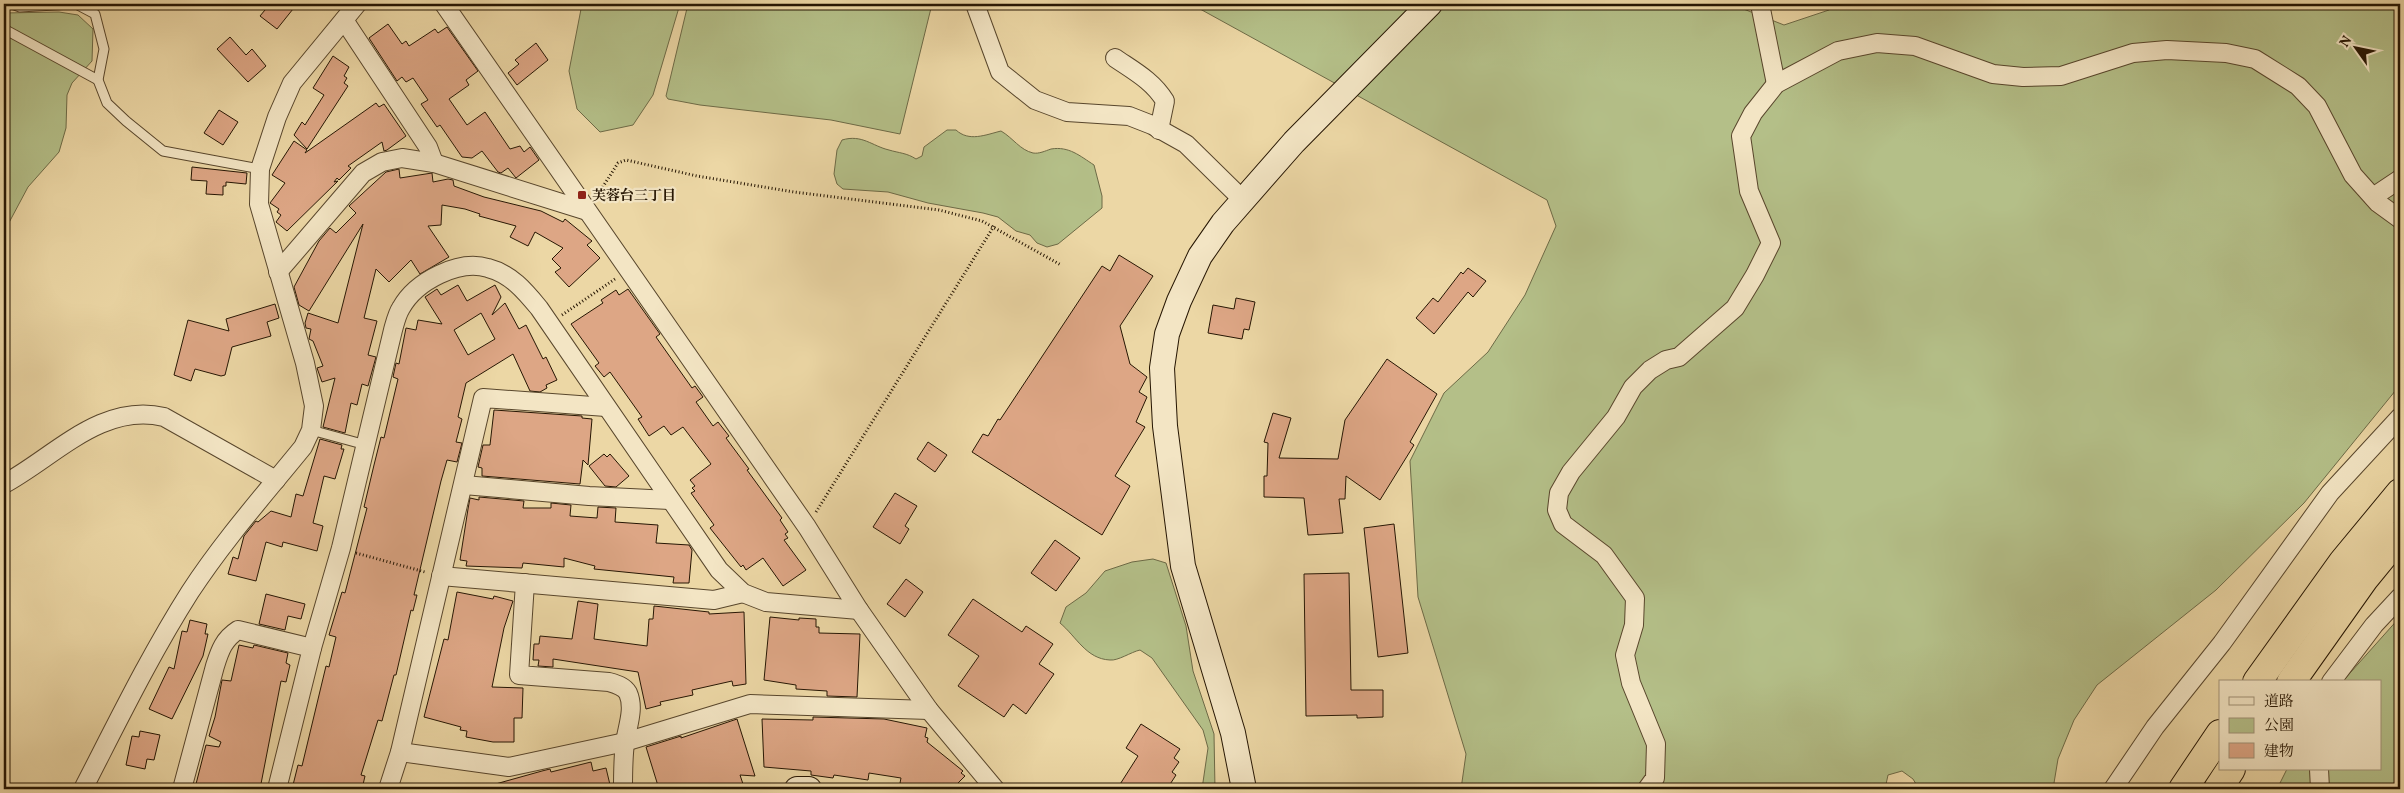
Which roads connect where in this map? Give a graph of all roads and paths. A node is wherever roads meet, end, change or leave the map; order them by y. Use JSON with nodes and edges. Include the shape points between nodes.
{"nodes":[{"id":1,"x":12,"y":4,"type":"edge"},
{"id":2,"x":74,"y":4,"type":"edge"},
{"id":3,"x":357,"y":4,"type":"edge"},
{"id":4,"x":444,"y":4,"type":"edge"},
{"id":5,"x":975,"y":4,"type":"edge"},
{"id":6,"x":1430,"y":4,"type":"edge"},
{"id":7,"x":1760,"y":4,"type":"edge"},
{"id":8,"x":344,"y":20,"type":"junction"},
{"id":9,"x":4,"y":29,"type":"edge"},
{"id":10,"x":1115,"y":58,"type":"dead end"},
{"id":11,"x":98,"y":80,"type":"junction"},
{"id":12,"x":1776,"y":84,"type":"junction"},
{"id":13,"x":1159,"y":130,"type":"junction"},
{"id":14,"x":434,"y":163,"type":"junction"},
{"id":15,"x":260,"y":169,"type":"junction"},
{"id":16,"x":2400,"y":179,"type":"edge"},
{"id":17,"x":2373,"y":198,"type":"junction"},
{"id":18,"x":1243,"y":200,"type":"junction"},
{"id":19,"x":587,"y":211,"type":"junction"},
{"id":20,"x":2400,"y":219,"type":"edge"},
{"id":21,"x":994,"y":226,"type":"junction"},
{"id":22,"x":1061,"y":265,"type":"dead end"},
{"id":23,"x":628,"y":271,"type":"junction"},
{"id":24,"x":278,"y":272,"type":"junction"},
{"id":25,"x":549,"y":324,"type":"junction"},
{"id":26,"x":606,"y":407,"type":"junction"},
{"id":27,"x":2400,"y":417,"type":"edge"},
{"id":28,"x":311,"y":430,"type":"junction"},
{"id":29,"x":366,"y":446,"type":"junction"},
{"id":30,"x":276,"y":480,"type":"junction"},
{"id":31,"x":4,"y":484,"type":"edge"},
{"id":32,"x":464,"y":485,"type":"junction"},
{"id":33,"x":2400,"y":493,"type":"edge"},
{"id":34,"x":670,"y":500,"type":"junction"},
{"id":35,"x":807,"y":527,"type":"junction"},
{"id":36,"x":2400,"y":535,"type":"edge"},
{"id":37,"x":341,"y":548,"type":"junction"},
{"id":38,"x":441,"y":576,"type":"junction"},
{"id":39,"x":525,"y":583,"type":"junction"},
{"id":40,"x":743,"y":593,"type":"junction"},
{"id":41,"x":2400,"y":597,"type":"edge"},
{"id":42,"x":859,"y":610,"type":"junction"},
{"id":43,"x":312,"y":648,"type":"junction"},
{"id":44,"x":2258,"y":680,"type":"edge"},
{"id":45,"x":2292,"y":680,"type":"edge"},
{"id":46,"x":2333,"y":680,"type":"edge"},
{"id":47,"x":929,"y":710,"type":"junction"},
{"id":48,"x":2219,"y":735,"type":"edge"},
{"id":49,"x":625,"y":742,"type":"junction"},
{"id":50,"x":400,"y":752,"type":"junction"},
{"id":51,"x":2230,"y":770,"type":"edge"},
{"id":52,"x":2319,"y":770,"type":"edge"},
{"id":53,"x":83,"y":789,"type":"edge"},
{"id":54,"x":182,"y":789,"type":"edge"},
{"id":55,"x":277,"y":789,"type":"edge"},
{"id":56,"x":388,"y":789,"type":"edge"},
{"id":57,"x":622,"y":789,"type":"edge"},
{"id":58,"x":797,"y":789,"type":"edge"},
{"id":59,"x":809,"y":789,"type":"edge"},
{"id":60,"x":995,"y":789,"type":"edge"},
{"id":61,"x":1244,"y":789,"type":"edge"},
{"id":62,"x":1647,"y":789,"type":"edge"},
{"id":63,"x":2113,"y":789,"type":"edge"},
{"id":64,"x":2183,"y":789,"type":"edge"},
{"id":65,"x":2218,"y":789,"type":"edge"},
{"id":66,"x":2320,"y":789,"type":"edge"}],
"edges":[{"from":1,"to":2,"type":"lane","via":[[20,7]]},
{"from":2,"to":11,"type":"lane","via":[[95,14],[104,49]]},
{"from":3,"to":8,"type":"street"},
{"from":4,"to":19,"type":"street"},
{"from":5,"to":13,"type":"street","via":[[1000,72],[1035,100],[1067,112],[1128,116]]},
{"from":6,"to":18,"type":"street","via":[[1294,142]]},
{"from":7,"to":12,"type":"street"},
{"from":8,"to":14,"type":"street","via":[[428,147]]},
{"from":8,"to":15,"type":"street","via":[[292,83]]},
{"from":9,"to":11,"type":"lane"},
{"from":10,"to":13,"type":"street","via":[[1148,80],[1165,101]]},
{"from":11,"to":15,"type":"lane","via":[[107,103],[163,151]]},
{"from":12,"to":17,"type":"street","via":[[1838,51],[1877,43],[1915,46],[1992,74],[2023,77],[2061,76],[2133,53],[2167,50],[2255,58],[2298,86],[2317,106],[2353,175]]},
{"from":12,"to":62,"type":"street","via":[[1741,136],[1749,192],[1771,243],[1755,275],[1735,308],[1679,358],[1666,360],[1633,386],[1616,417],[1571,472],[1559,493],[1557,510],[1563,524],[1604,555],[1635,598],[1634,625],[1625,655],[1631,684],[1656,744],[1655,778]]},
{"from":13,"to":18,"type":"street","via":[[1186,144]]},
{"from":14,"to":19,"type":"street"},
{"from":14,"to":24,"type":"street","via":[[402,158],[382,162],[364,173]]},
{"from":15,"to":24,"type":"street","via":[[259,204]]},
{"from":16,"to":17,"type":"street"},
{"from":17,"to":20,"type":"street"},
{"from":18,"to":61,"type":"street","via":[[1200,256],[1167,334],[1162,368],[1165,426],[1183,566],[1233,733]]},
{"from":19,"to":21,"type":"path","via":[[618,163],[626,160],[794,192],[939,210]]},
{"from":19,"to":23,"type":"street"},
{"from":21,"to":22,"type":"path"},
{"from":21,"to":35,"type":"path"},
{"from":23,"to":25,"type":"path"},
{"from":23,"to":35,"type":"street"},
{"from":24,"to":28,"type":"street","via":[[314,406]]},
{"from":25,"to":26,"type":"street"},
{"from":25,"to":29,"type":"street","via":[[525,290],[489,268],[467,267],[430,279],[401,307]]},
{"from":26,"to":32,"type":"street","via":[[484,398]]},
{"from":26,"to":34,"type":"street"},
{"from":27,"to":63,"type":"street","via":[[2330,493],[2222,644],[2155,726]]},
{"from":28,"to":29,"type":"lane"},
{"from":28,"to":30,"type":"street","via":[[303,448]]},
{"from":29,"to":37,"type":"street"},
{"from":30,"to":31,"type":"street","via":[[164,417],[147,413],[121,417],[90,428]]},
{"from":30,"to":53,"type":"street","via":[[222,545],[190,593],[121,714]]},
{"from":32,"to":34,"type":"street"},
{"from":32,"to":38,"type":"street"},
{"from":33,"to":44,"type":"highway","via":[[2343,562]]},
{"from":34,"to":40,"type":"street","via":[[719,570]]},
{"from":35,"to":42,"type":"street"},
{"from":36,"to":45,"type":"highway","via":[[2364,579]]},
{"from":37,"to":38,"type":"path"},
{"from":37,"to":43,"type":"street"},
{"from":38,"to":39,"type":"street"},
{"from":38,"to":50,"type":"street"},
{"from":39,"to":40,"type":"street","via":[[714,600]]},
{"from":39,"to":49,"type":"street","via":[[519,675],[620,685],[630,700]]},
{"from":40,"to":42,"type":"street","via":[[766,602]]},
{"from":41,"to":46,"type":"street","via":[[2374,625]]},
{"from":42,"to":47,"type":"street"},
{"from":43,"to":54,"type":"street","via":[[238,630],[228,636],[215,666]]},
{"from":43,"to":55,"type":"street"},
{"from":47,"to":49,"type":"street","via":[[750,704]]},
{"from":47,"to":60,"type":"street"},
{"from":48,"to":64,"type":"highway"},
{"from":49,"to":50,"type":"street","via":[[509,767]]},
{"from":49,"to":57,"type":"street"},
{"from":50,"to":56,"type":"street"},
{"from":51,"to":65,"type":"highway"},
{"from":52,"to":66,"type":"street"},
{"from":58,"to":59,"type":"street"}]}
